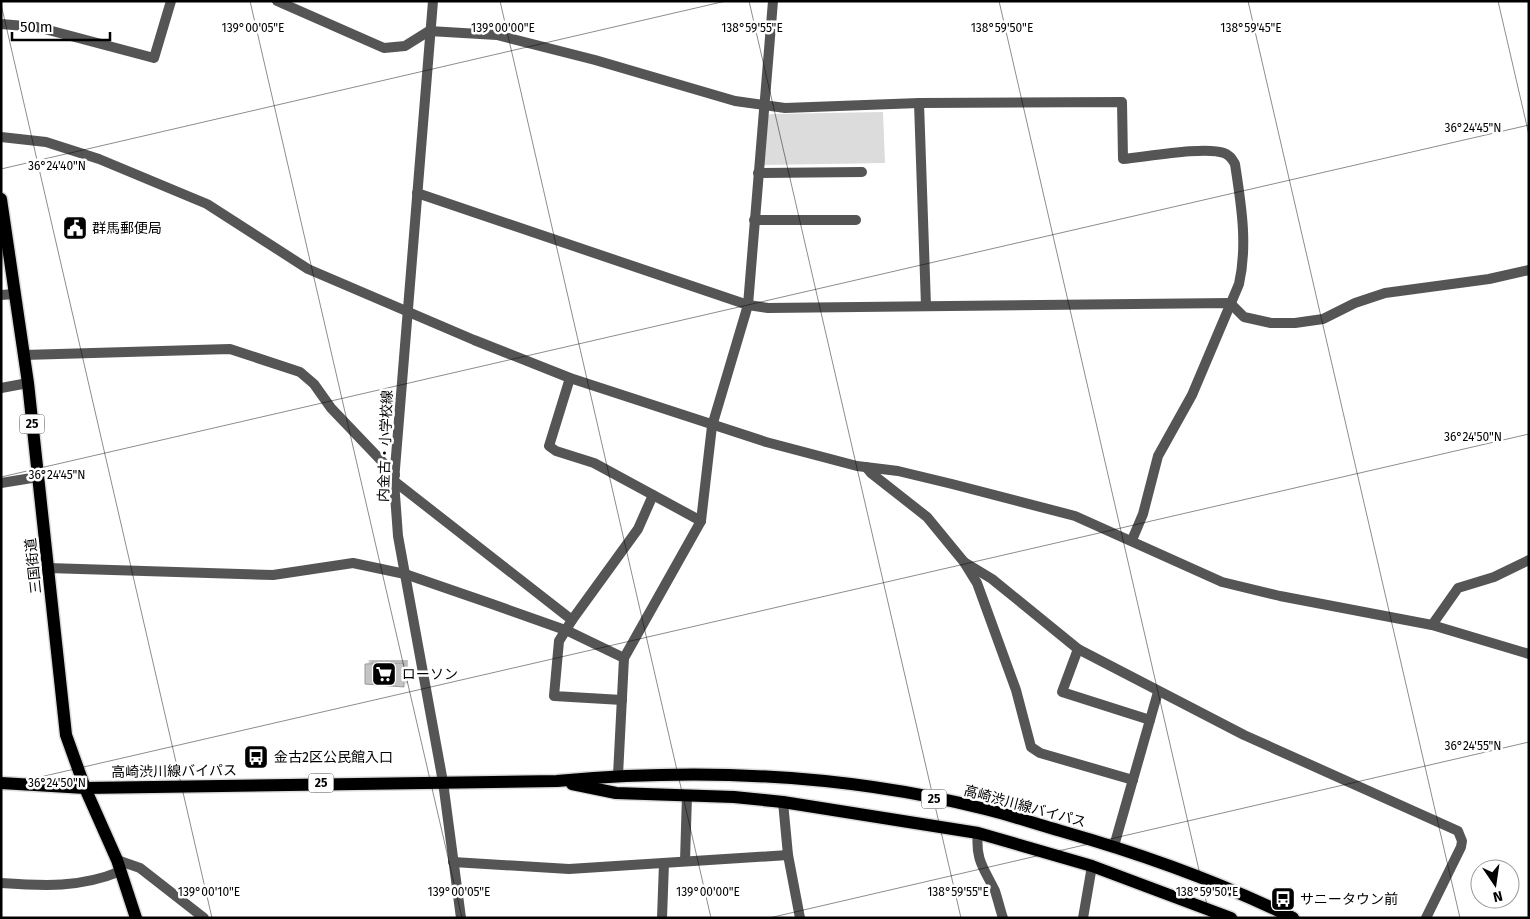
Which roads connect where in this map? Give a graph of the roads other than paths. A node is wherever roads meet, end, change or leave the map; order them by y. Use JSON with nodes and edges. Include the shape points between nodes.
{"nodes":[{"id":1,"x":171,"y":1,"type":"edge"},
{"id":2,"x":277,"y":1,"type":"edge"},
{"id":3,"x":433,"y":1,"type":"edge"},
{"id":4,"x":773,"y":1,"type":"edge"},
{"id":5,"x":1,"y":24,"type":"edge"},
{"id":6,"x":430,"y":31,"type":"junction"},
{"id":7,"x":919,"y":103,"type":"junction"},
{"id":8,"x":763,"y":107,"type":"junction"},
{"id":9,"x":1,"y":137,"type":"edge"},
{"id":10,"x":862,"y":172,"type":"dead end"},
{"id":11,"x":758,"y":173,"type":"junction"},
{"id":12,"x":417,"y":193,"type":"junction"},
{"id":13,"x":1,"y":199,"type":"edge"},
{"id":14,"x":754,"y":220,"type":"junction"},
{"id":15,"x":856,"y":220,"type":"dead end"},
{"id":16,"x":6,"y":260,"type":"edge"},
{"id":17,"x":1529,"y":270,"type":"edge"},
{"id":18,"x":8,"y":294,"type":"edge"},
{"id":19,"x":1230,"y":303,"type":"junction"},
{"id":20,"x":748,"y":306,"type":"junction"},
{"id":21,"x":926,"y":306,"type":"junction"},
{"id":22,"x":408,"y":311,"type":"junction"},
{"id":23,"x":24,"y":356,"type":"junction"},
{"id":24,"x":570,"y":378,"type":"junction"},
{"id":25,"x":28,"y":383,"type":"junction"},
{"id":26,"x":1,"y":388,"type":"edge"},
{"id":27,"x":712,"y":426,"type":"junction"},
{"id":28,"x":866,"y":467,"type":"junction"},
{"id":29,"x":38,"y":477,"type":"junction"},
{"id":30,"x":395,"y":478,"type":"junction"},
{"id":31,"x":1,"y":483,"type":"edge"},
{"id":32,"x":653,"y":495,"type":"junction"},
{"id":33,"x":701,"y":521,"type":"junction"},
{"id":34,"x":1132,"y":540,"type":"junction"},
{"id":35,"x":1529,"y":560,"type":"edge"},
{"id":36,"x":964,"y":562,"type":"junction"},
{"id":37,"x":48,"y":568,"type":"junction"},
{"id":38,"x":405,"y":574,"type":"junction"},
{"id":39,"x":572,"y":620,"type":"junction"},
{"id":40,"x":1432,"y":625,"type":"junction"},
{"id":41,"x":568,"y":631,"type":"junction"},
{"id":42,"x":1078,"y":649,"type":"junction"},
{"id":43,"x":1529,"y":654,"type":"edge"},
{"id":44,"x":624,"y":658,"type":"junction"},
{"id":45,"x":1158,"y":692,"type":"junction"},
{"id":46,"x":622,"y":700,"type":"junction"},
{"id":47,"x":1150,"y":720,"type":"junction"},
{"id":48,"x":618,"y":775,"type":"junction"},
{"id":49,"x":1132,"y":780,"type":"junction"},
{"id":50,"x":557,"y":781,"type":"junction"},
{"id":51,"x":443,"y":782,"type":"junction"},
{"id":52,"x":1,"y":783,"type":"edge"},
{"id":53,"x":85,"y":788,"type":"junction"},
{"id":54,"x":687,"y":795,"type":"junction"},
{"id":55,"x":783,"y":802,"type":"junction"},
{"id":56,"x":978,"y":833,"type":"junction"},
{"id":57,"x":1114,"y":846,"type":"junction"},
{"id":58,"x":788,"y":855,"type":"junction"},
{"id":59,"x":684,"y":860,"type":"junction"},
{"id":60,"x":453,"y":862,"type":"junction"},
{"id":61,"x":664,"y":863,"type":"junction"},
{"id":62,"x":119,"y":865,"type":"junction"},
{"id":63,"x":1092,"y":866,"type":"junction"},
{"id":64,"x":1,"y":883,"type":"edge"},
{"id":65,"x":1224,"y":916,"type":"edge"},
{"id":66,"x":136,"y":918,"type":"edge"},
{"id":67,"x":204,"y":918,"type":"edge"},
{"id":68,"x":461,"y":918,"type":"edge"},
{"id":69,"x":662,"y":918,"type":"edge"},
{"id":70,"x":800,"y":918,"type":"edge"},
{"id":71,"x":1003,"y":918,"type":"edge"},
{"id":72,"x":1083,"y":918,"type":"edge"},
{"id":73,"x":1293,"y":918,"type":"edge"},
{"id":74,"x":1426,"y":918,"type":"edge"}],
"edges":[{"from":1,"to":5,"type":"street","via":[[154,58],[38,27]]},
{"from":2,"to":6,"type":"street","via":[[384,48],[405,46]]},
{"from":3,"to":6,"type":"street","name":"内金古・小学校線"},
{"from":4,"to":8,"type":"street"},
{"from":6,"to":8,"type":"street","via":[[497,35]]},
{"from":6,"to":12,"type":"street","name":"内金古・小学校線"},
{"from":7,"to":8,"type":"street"},
{"from":7,"to":19,"type":"street","via":[[1122,102],[1123,159],[1209,151],[1232,157],[1242,210],[1243,266]]},
{"from":7,"to":21,"type":"street"},
{"from":8,"to":11,"type":"street"},
{"from":9,"to":22,"type":"street","via":[[46,142],[99,159],[206,204],[308,269]]},
{"from":10,"to":11,"type":"street"},
{"from":11,"to":14,"type":"street"},
{"from":12,"to":20,"type":"street"},
{"from":12,"to":22,"type":"street","name":"内金古・小学校線"},
{"from":13,"to":16,"type":"main road","name":"三国街道","number":"25"},
{"from":14,"to":15,"type":"street"},
{"from":14,"to":20,"type":"street"},
{"from":16,"to":18,"type":"main road","name":"三国街道","number":"25"},
{"from":17,"to":19,"type":"street","via":[[1489,279],[1385,293],[1323,319],[1295,323],[1271,323],[1244,317]]},
{"from":18,"to":23,"type":"main road","name":"三国街道","number":"25"},
{"from":19,"to":21,"type":"street"},
{"from":19,"to":34,"type":"street","via":[[1192,395],[1158,456]]},
{"from":20,"to":21,"type":"street"},
{"from":20,"to":27,"type":"street"},
{"from":22,"to":24,"type":"street"},
{"from":22,"to":30,"type":"street","name":"内金古・小学校線"},
{"from":23,"to":25,"type":"main road","name":"三国街道","number":"25"},
{"from":23,"to":30,"type":"street","via":[[216,348],[248,354],[300,372]]},
{"from":24,"to":27,"type":"street"},
{"from":24,"to":32,"type":"street","via":[[549,446],[594,463]]},
{"from":25,"to":26,"type":"street"},
{"from":25,"to":29,"type":"main road","name":"三国街道","number":"25"},
{"from":27,"to":28,"type":"street"},
{"from":27,"to":33,"type":"street"},
{"from":28,"to":34,"type":"street","via":[[898,471],[1075,516]]},
{"from":28,"to":36,"type":"street","via":[[927,517]]},
{"from":29,"to":31,"type":"street"},
{"from":29,"to":37,"type":"main road","name":"三国街道","number":"25"},
{"from":30,"to":38,"type":"street","name":"内金古・小学校線","via":[[398,536]]},
{"from":30,"to":39,"type":"street"},
{"from":32,"to":33,"type":"street"},
{"from":32,"to":39,"type":"street","via":[[638,529]]},
{"from":33,"to":44,"type":"street"},
{"from":34,"to":40,"type":"street","via":[[1222,582]]},
{"from":35,"to":40,"type":"street","via":[[1494,577],[1458,588]]},
{"from":36,"to":42,"type":"street","via":[[992,579]]},
{"from":36,"to":49,"type":"street","via":[[977,583],[1016,690],[1031,747],[1040,754]]},
{"from":37,"to":38,"type":"street","via":[[273,575],[353,563]]},
{"from":37,"to":53,"type":"main road","name":"三国街道","number":"25","via":[[66,735]]},
{"from":38,"to":41,"type":"street"},
{"from":38,"to":51,"type":"street","name":"内金古・小学校線"},
{"from":39,"to":41,"type":"street"},
{"from":40,"to":43,"type":"street"},
{"from":41,"to":44,"type":"street"},
{"from":41,"to":46,"type":"street","via":[[559,641],[554,696]]},
{"from":42,"to":45,"type":"street"},
{"from":42,"to":47,"type":"street","via":[[1062,692]]},
{"from":44,"to":46,"type":"street"},
{"from":45,"to":47,"type":"street"},
{"from":45,"to":74,"type":"street","via":[[1305,763],[1458,831],[1461,847]]},
{"from":46,"to":48,"type":"street"},
{"from":47,"to":49,"type":"street"},
{"from":48,"to":50,"type":"main road","name":"高崎渋川線バイパス","number":"25"},
{"from":48,"to":57,"type":"main road","name":"高崎渋川線バイパス","number":"25","via":[[781,778],[892,790],[984,809]]},
{"from":49,"to":57,"type":"street"},
{"from":50,"to":51,"type":"main road","name":"高崎渋川線バイパス","number":"25"},
{"from":50,"to":54,"type":"main road","name":"高崎渋川線バイパス","number":"25","via":[[616,793]]},
{"from":51,"to":53,"type":"main road","name":"高崎渋川線バイパス","number":"25"},
{"from":51,"to":60,"type":"street","name":"内金古・小学校線"},
{"from":52,"to":53,"type":"main road","name":"高崎渋川線バイパス","number":"25"},
{"from":53,"to":62,"type":"main road","name":"三国街道","number":"25"},
{"from":54,"to":55,"type":"main road","name":"高崎渋川線バイパス","number":"25"},
{"from":54,"to":59,"type":"street"},
{"from":55,"to":56,"type":"main road","name":"高崎渋川線バイパス","number":"25"},
{"from":55,"to":58,"type":"street"},
{"from":56,"to":63,"type":"main road","name":"高崎渋川線バイパス","number":"25"},
{"from":56,"to":71,"type":"street","via":[[976,850],[981,867],[995,892]]},
{"from":57,"to":73,"type":"main road","name":"高崎渋川線バイパス","number":"25","via":[[1236,890]]},
{"from":58,"to":59,"type":"street"},
{"from":58,"to":70,"type":"street"},
{"from":59,"to":61,"type":"street"},
{"from":60,"to":61,"type":"street","via":[[550,869]]},
{"from":60,"to":68,"type":"street","name":"内金古・小学校線"},
{"from":61,"to":69,"type":"street"},
{"from":62,"to":64,"type":"street","via":[[88,883],[45,886]]},
{"from":62,"to":66,"type":"main road","name":"三国街道","number":"25"},
{"from":62,"to":67,"type":"street","via":[[140,868]]},
{"from":63,"to":65,"type":"main road","name":"高崎渋川線バイパス","number":"25"},
{"from":63,"to":72,"type":"street"}]}
